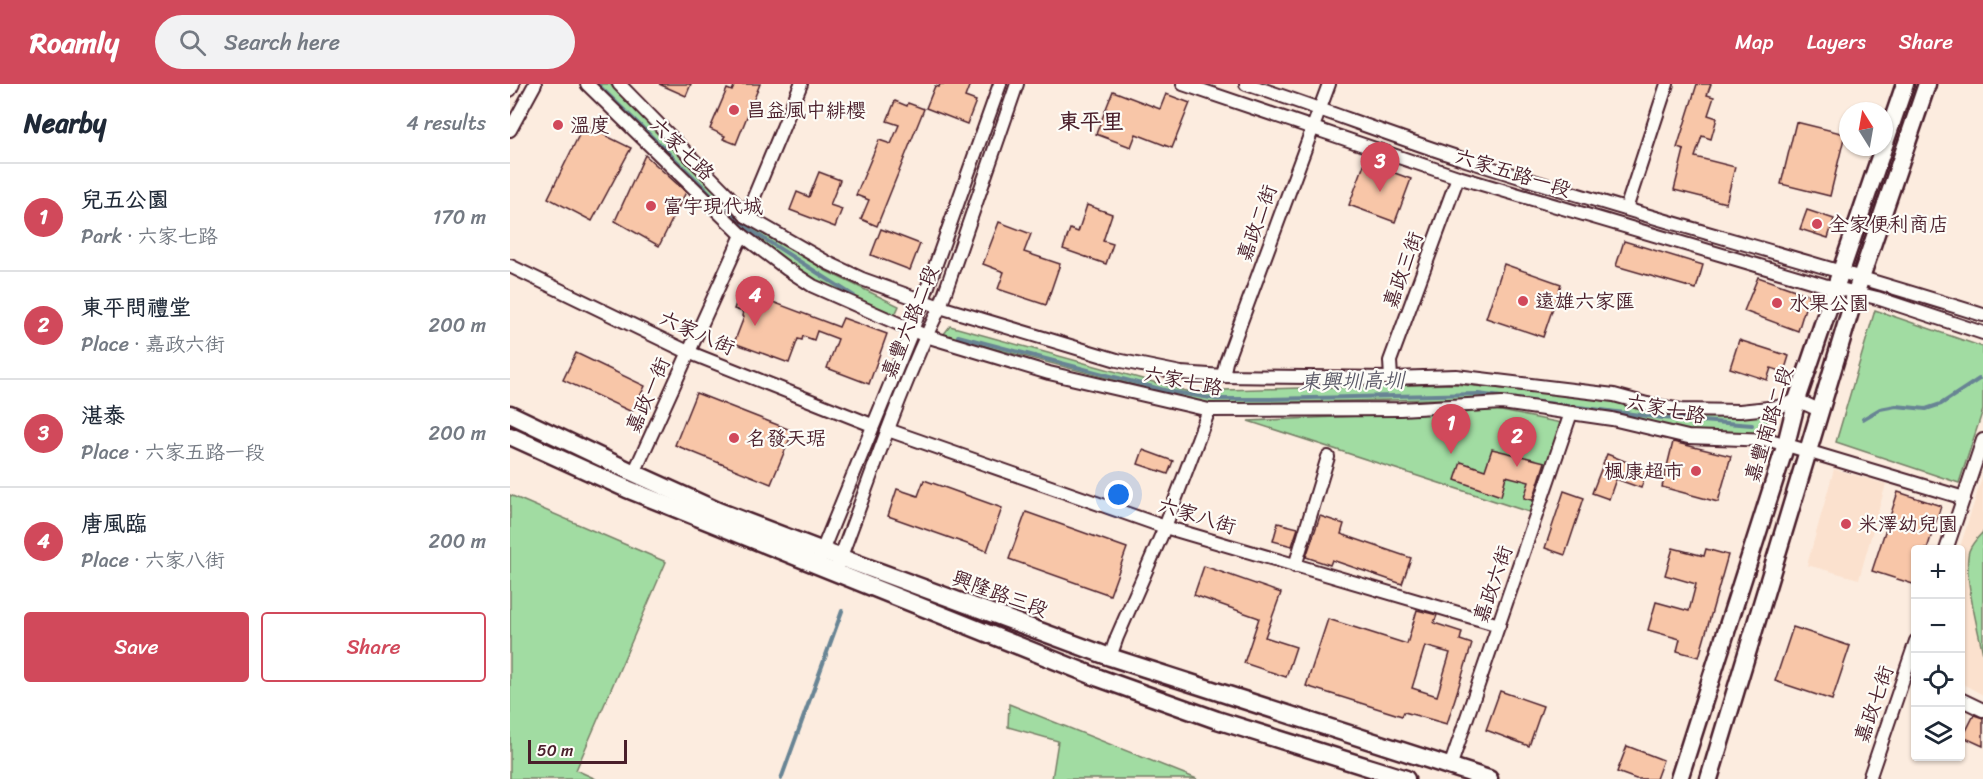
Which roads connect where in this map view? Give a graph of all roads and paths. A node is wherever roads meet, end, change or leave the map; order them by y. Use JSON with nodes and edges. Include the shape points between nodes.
{"nodes":[{"id":1,"x":513,"y":84,"type":"edge"},
{"id":2,"x":535,"y":84,"type":"edge"},
{"id":3,"x":587,"y":84,"type":"edge"},
{"id":4,"x":619,"y":84,"type":"edge"},
{"id":5,"x":801,"y":84,"type":"edge"},
{"id":6,"x":1000,"y":84,"type":"edge"},
{"id":7,"x":1017,"y":84,"type":"edge"},
{"id":8,"x":1183,"y":84,"type":"edge"},
{"id":9,"x":1246,"y":84,"type":"edge"},
{"id":10,"x":1329,"y":84,"type":"edge"},
{"id":11,"x":1667,"y":84,"type":"edge"},
{"id":12,"x":1905,"y":84,"type":"edge"},
{"id":13,"x":1927,"y":84,"type":"edge"},
{"id":14,"x":510,"y":90,"type":"edge"},
{"id":15,"x":1321,"y":108,"type":"junction"},
{"id":16,"x":1312,"y":128,"type":"junction"},
{"id":17,"x":510,"y":130,"type":"edge"},
{"id":18,"x":1458,"y":177,"type":"junction"},
{"id":19,"x":1626,"y":210,"type":"junction"},
{"id":20,"x":746,"y":216,"type":"junction"},
{"id":21,"x":742,"y":234,"type":"junction"},
{"id":22,"x":510,"y":266,"type":"edge"},
{"id":23,"x":1839,"y":280,"type":"junction"},
{"id":24,"x":1858,"y":285,"type":"junction"},
{"id":25,"x":923,"y":300,"type":"junction"},
{"id":26,"x":940,"y":307,"type":"junction"},
{"id":27,"x":1983,"y":315,"type":"edge"},
{"id":28,"x":912,"y":331,"type":"junction"},
{"id":29,"x":1983,"y":333,"type":"edge"},
{"id":30,"x":926,"y":336,"type":"junction"},
{"id":31,"x":688,"y":352,"type":"junction"},
{"id":32,"x":1223,"y":376,"type":"junction"},
{"id":33,"x":1391,"y":378,"type":"junction"},
{"id":34,"x":1797,"y":400,"type":"junction"},
{"id":35,"x":1209,"y":410,"type":"junction"},
{"id":36,"x":1819,"y":410,"type":"junction"},
{"id":37,"x":1571,"y":413,"type":"junction"},
{"id":38,"x":510,"y":414,"type":"edge"},
{"id":39,"x":872,"y":425,"type":"junction"},
{"id":40,"x":888,"y":430,"type":"junction"},
{"id":41,"x":510,"y":436,"type":"edge"},
{"id":42,"x":1983,"y":440,"type":"edge"},
{"id":43,"x":1786,"y":444,"type":"junction"},
{"id":44,"x":1809,"y":452,"type":"junction"},
{"id":45,"x":1328,"y":457,"type":"dead end"},
{"id":46,"x":634,"y":473,"type":"junction"},
{"id":47,"x":1964,"y":498,"type":"junction"},
{"id":48,"x":1165,"y":527,"type":"junction"},
{"id":49,"x":1947,"y":545,"type":"edge"},
{"id":50,"x":819,"y":558,"type":"junction"},
{"id":51,"x":837,"y":565,"type":"junction"},
{"id":52,"x":1295,"y":566,"type":"junction"},
{"id":53,"x":1499,"y":625,"type":"junction"},
{"id":54,"x":1914,"y":653,"type":"edge"},
{"id":55,"x":1110,"y":657,"type":"junction"},
{"id":56,"x":1910,"y":675,"type":"edge"},
{"id":57,"x":1965,"y":701,"type":"edge"},
{"id":58,"x":1983,"y":710,"type":"edge"},
{"id":59,"x":1450,"y":767,"type":"junction"},
{"id":60,"x":1406,"y":779,"type":"edge"},
{"id":61,"x":1489,"y":779,"type":"edge"},
{"id":62,"x":1679,"y":779,"type":"edge"},
{"id":63,"x":1709,"y":779,"type":"edge"},
{"id":64,"x":1869,"y":779,"type":"edge"}],
"edges":[{"from":1,"to":14,"type":"street"},
{"from":2,"to":17,"type":"street"},
{"from":3,"to":21,"type":"street","name":"六家七路"},
{"from":4,"to":20,"type":"street","name":"六家七路"},
{"from":5,"to":20,"type":"street"},
{"from":6,"to":25,"type":"street","name":"嘉豐六路二段"},
{"from":7,"to":26,"type":"street","name":"嘉豐六路二段"},
{"from":8,"to":16,"type":"street","name":"六家五路一段"},
{"from":9,"to":15,"type":"street","name":"六家五路一段"},
{"from":10,"to":15,"type":"street","name":"嘉政二街"},
{"from":11,"to":19,"type":"street"},
{"from":12,"to":23,"type":"street","name":"嘉豐南路二段"},
{"from":13,"to":24,"type":"street"},
{"from":15,"to":16,"type":"street","name":"嘉政二街"},
{"from":15,"to":19,"type":"street","name":"六家五路一段","via":[[1467,161]]},
{"from":16,"to":18,"type":"street","name":"六家五路一段"},
{"from":16,"to":32,"type":"street","name":"嘉政二街"},
{"from":18,"to":23,"type":"street","name":"六家五路一段"},
{"from":18,"to":33,"type":"street","name":"嘉政三街","via":[[1390,361]]},
{"from":19,"to":23,"type":"street","name":"六家五路一段"},
{"from":20,"to":25,"type":"street","name":"六家七路","via":[[828,263]]},
{"from":21,"to":28,"type":"street","name":"六家七路","via":[[813,286]]},
{"from":21,"to":31,"type":"street","name":"嘉政一街"},
{"from":22,"to":31,"type":"street","name":"六家八街"},
{"from":23,"to":24,"type":"street"},
{"from":23,"to":34,"type":"street","name":"嘉豐南路二段"},
{"from":24,"to":27,"type":"street","via":[[1883,283]]},
{"from":24,"to":29,"type":"street"},
{"from":24,"to":36,"type":"street"},
{"from":25,"to":26,"type":"street","name":"六家七路"},
{"from":25,"to":28,"type":"street","name":"嘉豐六路二段"},
{"from":26,"to":30,"type":"street","name":"嘉豐六路二段"},
{"from":26,"to":32,"type":"street","name":"六家七路","via":[[1117,360],[1180,373]]},
{"from":28,"to":30,"type":"street","name":"六家七路"},
{"from":28,"to":39,"type":"street","name":"嘉豐六路二段"},
{"from":30,"to":35,"type":"street","name":"六家七路","via":[[1049,373]]},
{"from":30,"to":40,"type":"street","name":"嘉豐六路二段"},
{"from":31,"to":39,"type":"street","name":"六家八街"},
{"from":31,"to":46,"type":"street","name":"嘉政一街"},
{"from":32,"to":33,"type":"street","name":"六家七路"},
{"from":33,"to":34,"type":"street","name":"六家七路","via":[[1456,376],[1510,381],[1614,395],[1681,410],[1740,411],[1778,407]]},
{"from":34,"to":36,"type":"street"},
{"from":34,"to":43,"type":"street","name":"嘉豐南路二段"},
{"from":35,"to":37,"type":"street","name":"六家七路","via":[[1400,409],[1502,403]]},
{"from":35,"to":48,"type":"street"},
{"from":36,"to":44,"type":"street"},
{"from":37,"to":43,"type":"street","name":"六家七路","via":[[1688,437]]},
{"from":37,"to":53,"type":"street","name":"嘉政六街"},
{"from":38,"to":46,"type":"street","name":"興隆路三段"},
{"from":39,"to":50,"type":"street","name":"嘉豐六路二段"},
{"from":40,"to":48,"type":"street","name":"六家八街"},
{"from":40,"to":51,"type":"street","name":"嘉豐六路二段"},
{"from":41,"to":50,"type":"street","name":"興隆路三段","via":[[627,489]]},
{"from":42,"to":47,"type":"street"},
{"from":43,"to":44,"type":"street","name":"六家七路"},
{"from":43,"to":62,"type":"street","name":"嘉豐南路二段"},
{"from":44,"to":47,"type":"street","name":"六家七路"},
{"from":44,"to":63,"type":"street"},
{"from":45,"to":52,"type":"street"},
{"from":46,"to":50,"type":"street","name":"興隆路三段"},
{"from":47,"to":49,"type":"street"},
{"from":48,"to":52,"type":"street","name":"六家八街"},
{"from":48,"to":55,"type":"street"},
{"from":50,"to":51,"type":"street","name":"興隆路三段"},
{"from":51,"to":55,"type":"street","name":"興隆路三段"},
{"from":51,"to":60,"type":"street","name":"興隆路三段","via":[[1109,682]]},
{"from":52,"to":53,"type":"street","name":"六家八街"},
{"from":53,"to":59,"type":"street","name":"嘉政六街"},
{"from":54,"to":56,"type":"street","name":"嘉政七街"},
{"from":55,"to":59,"type":"street","name":"興隆路三段"},
{"from":56,"to":64,"type":"street","name":"嘉政七街"},
{"from":57,"to":58,"type":"street"},
{"from":59,"to":61,"type":"street","name":"興隆路三段"}]}
